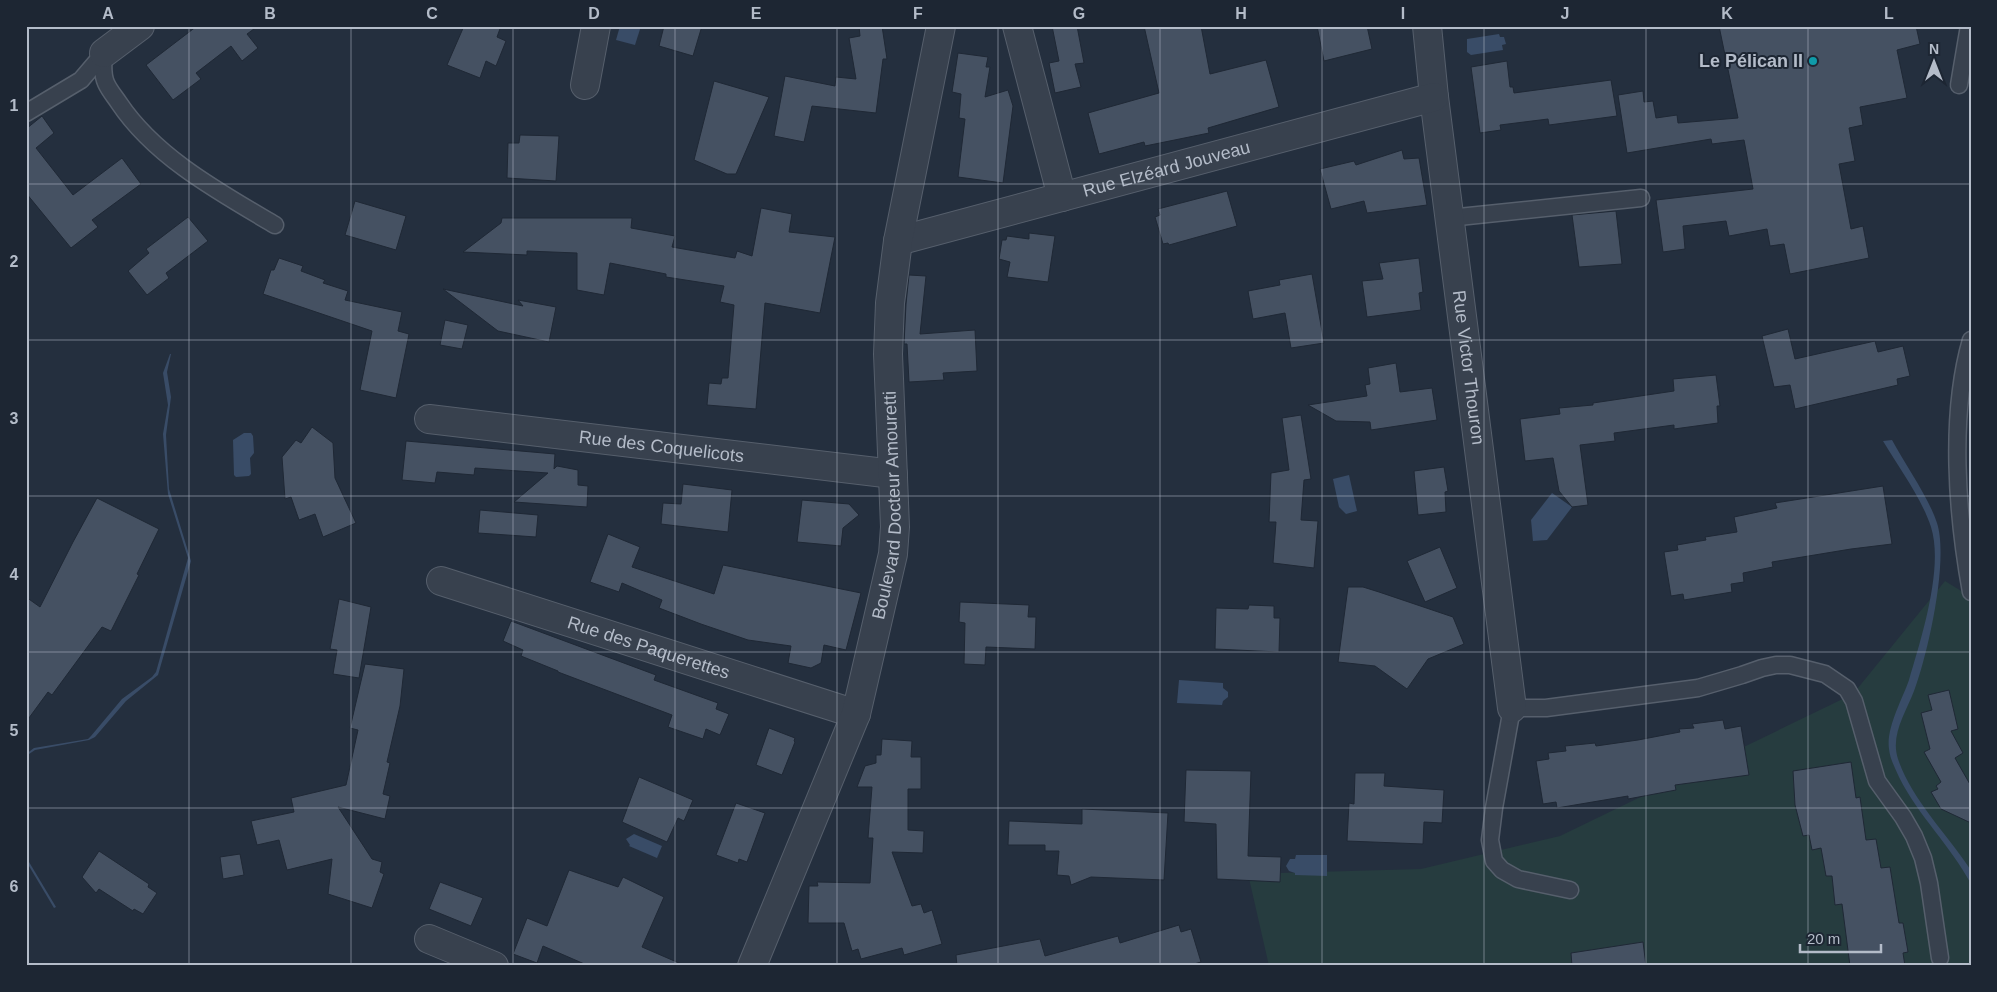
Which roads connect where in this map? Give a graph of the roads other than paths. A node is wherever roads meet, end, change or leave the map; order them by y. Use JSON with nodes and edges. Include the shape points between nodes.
{"nodes":[{"id":1,"x":140,"y":26,"type":"edge"},
{"id":2,"x":596,"y":26,"type":"edge"},
{"id":3,"x":941,"y":26,"type":"edge"},
{"id":4,"x":1017,"y":26,"type":"edge"},
{"id":5,"x":1427,"y":26,"type":"edge"},
{"id":6,"x":1969,"y":26,"type":"edge"},
{"id":7,"x":104,"y":53,"type":"junction"},
{"id":8,"x":585,"y":85,"type":"dead end"},
{"id":9,"x":1959,"y":85,"type":"dead end"},
{"id":10,"x":1434,"y":97,"type":"junction"},
{"id":11,"x":26,"y":113,"type":"edge"},
{"id":12,"x":1062,"y":197,"type":"junction"},
{"id":13,"x":1641,"y":198,"type":"dead end"},
{"id":14,"x":1449,"y":218,"type":"junction"},
{"id":15,"x":275,"y":225,"type":"dead end"},
{"id":16,"x":898,"y":242,"type":"junction"},
{"id":17,"x":1971,"y":340,"type":"edge"},
{"id":18,"x":429,"y":419,"type":"dead end"},
{"id":19,"x":893,"y":474,"type":"junction"},
{"id":20,"x":441,"y":581,"type":"dead end"},
{"id":21,"x":1971,"y":592,"type":"edge"},
{"id":22,"x":1512,"y":708,"type":"junction"},
{"id":23,"x":856,"y":714,"type":"junction"},
{"id":24,"x":1570,"y":890,"type":"dead end"},
{"id":25,"x":429,"y":939,"type":"dead end"},
{"id":26,"x":1940,"y":958,"type":"dead end"},
{"id":27,"x":494,"y":966,"type":"edge"},
{"id":28,"x":752,"y":966,"type":"edge"}],
"edges":[{"from":1,"to":7,"type":"street"},
{"from":2,"to":8,"type":"street"},
{"from":3,"to":16,"type":"street","name":"Boulevard Docteur Amouretti"},
{"from":4,"to":12,"type":"street"},
{"from":5,"to":10,"type":"street","name":"Rue Victor Thouron"},
{"from":6,"to":9,"type":"lane"},
{"from":7,"to":11,"type":"lane","via":[[81,80]]},
{"from":7,"to":15,"type":"lane","via":[[106,83],[137,128],[190,171]]},
{"from":10,"to":12,"type":"street","name":"Rue Elzéard Jouveau"},
{"from":10,"to":14,"type":"street","name":"Rue Victor Thouron"},
{"from":12,"to":16,"type":"street","name":"Rue Elzéard Jouveau"},
{"from":13,"to":14,"type":"lane"},
{"from":14,"to":22,"type":"street","name":"Rue Victor Thouron"},
{"from":16,"to":19,"type":"street","name":"Boulevard Docteur Amouretti","via":[[889,325]]},
{"from":17,"to":21,"type":"lane","via":[[1961,389],[1958,448],[1962,528]]},
{"from":18,"to":19,"type":"street","name":"Rue des Coquelicots"},
{"from":19,"to":23,"type":"street","name":"Boulevard Docteur Amouretti","via":[[893,554]]},
{"from":20,"to":23,"type":"street","name":"Rue des Paquerettes"},
{"from":22,"to":24,"type":"lane","via":[[1490,840],[1494,861],[1518,879]]},
{"from":22,"to":26,"type":"lane","via":[[1546,708],[1698,688],[1776,666],[1825,674],[1846,689],[1854,701],[1877,781],[1903,817],[1923,858]]},
{"from":23,"to":28,"type":"street","name":"Boulevard Docteur Amouretti"},
{"from":25,"to":27,"type":"street"}]}
